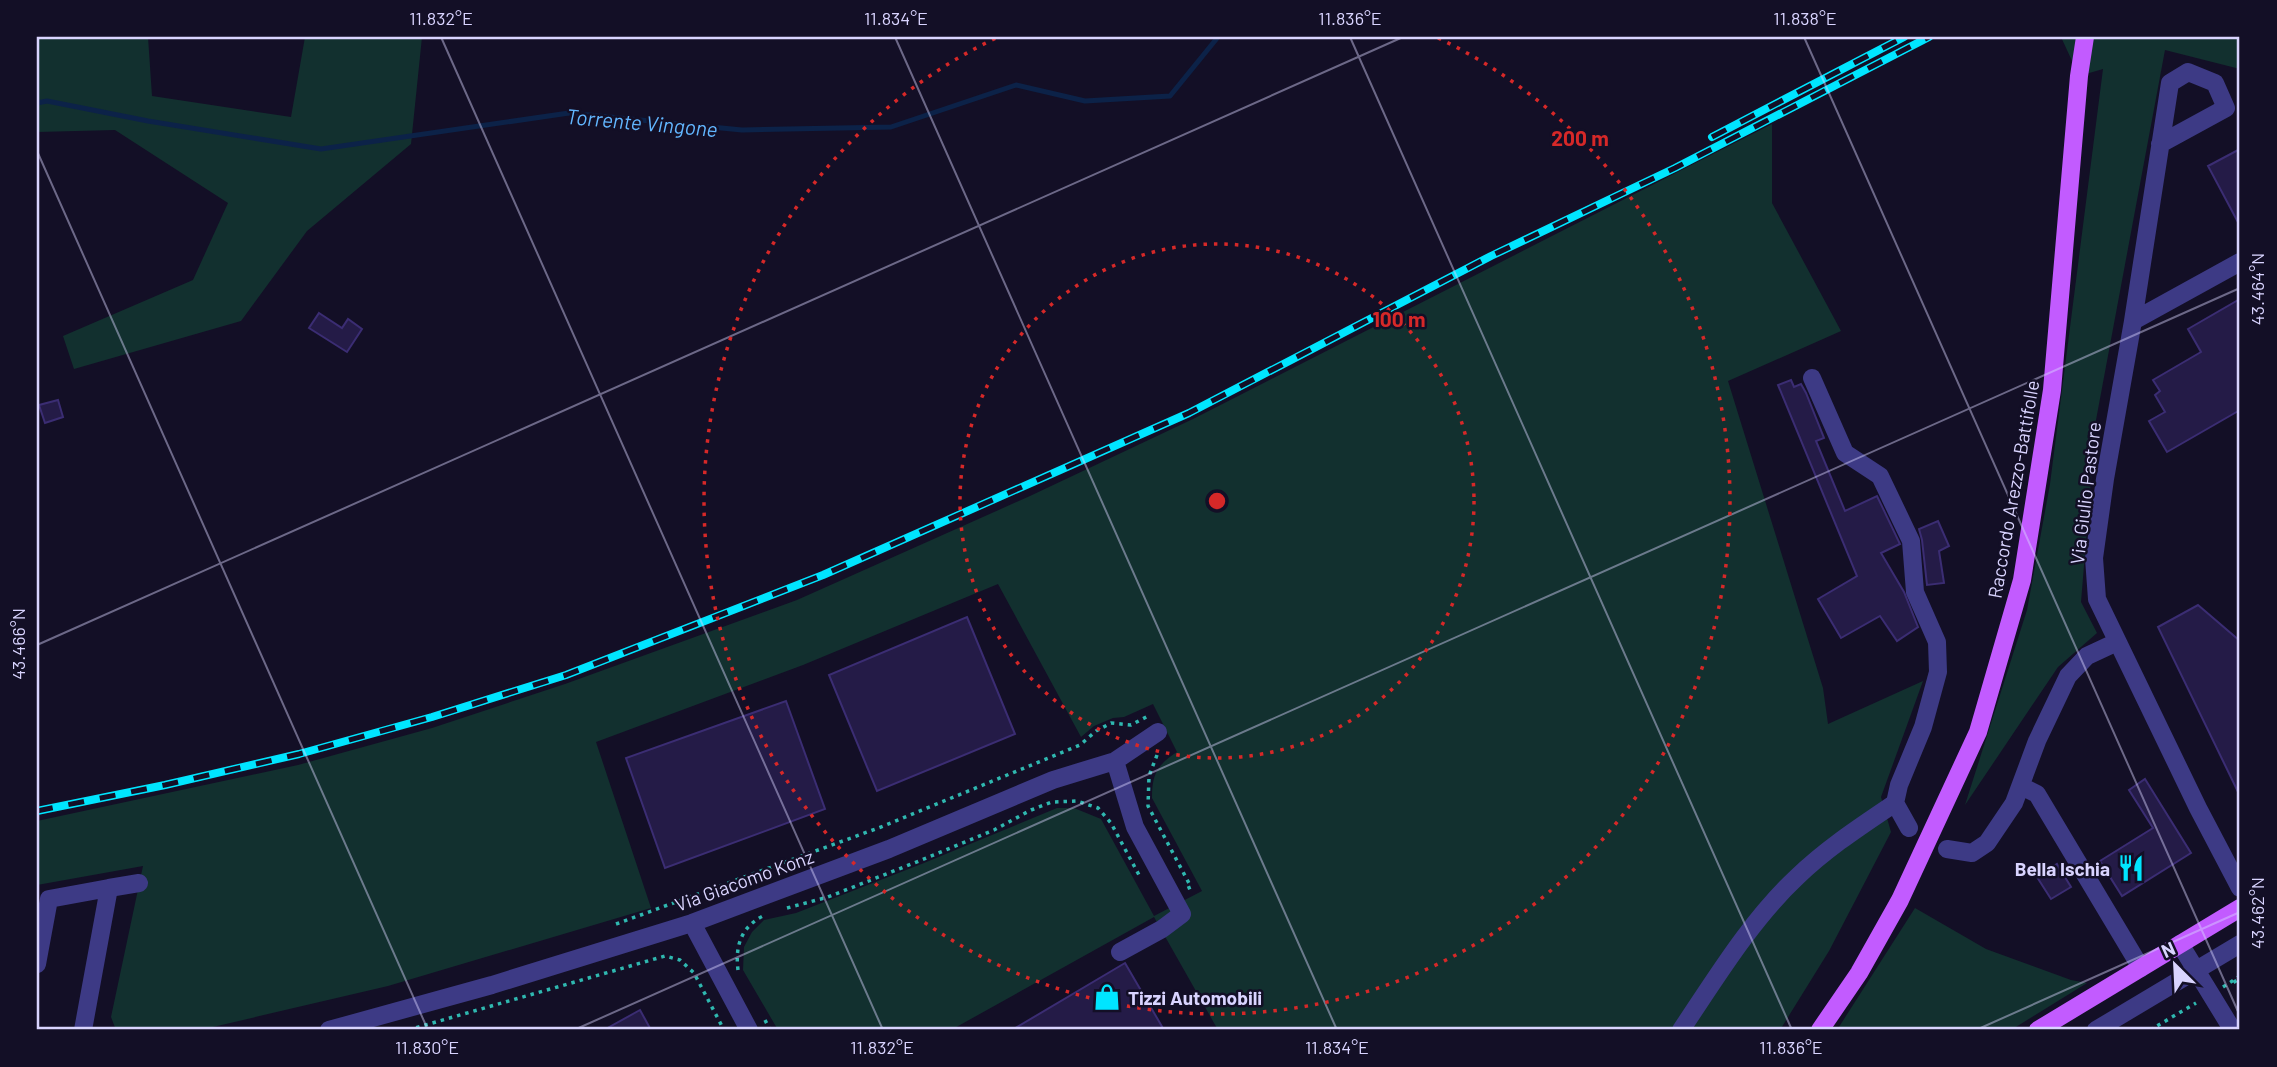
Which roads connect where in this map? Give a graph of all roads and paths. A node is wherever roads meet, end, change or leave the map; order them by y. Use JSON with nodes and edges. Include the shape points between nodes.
{"nodes":[{"id":1,"x":2085,"y":37,"type":"edge"},
{"id":2,"x":2161,"y":144,"type":"dead end"},
{"id":3,"x":2240,"y":262,"type":"edge"},
{"id":4,"x":2133,"y":321,"type":"junction"},
{"id":5,"x":1812,"y":378,"type":"dead end"},
{"id":6,"x":2117,"y":642,"type":"junction"},
{"id":7,"x":1158,"y":732,"type":"junction"},
{"id":8,"x":1115,"y":761,"type":"junction"},
{"id":9,"x":2021,"y":786,"type":"junction"},
{"id":10,"x":1895,"y":803,"type":"junction"},
{"id":11,"x":1909,"y":828,"type":"dead end"},
{"id":12,"x":1947,"y":849,"type":"dead end"},
{"id":13,"x":1142,"y":881,"type":"dead end"},
{"id":14,"x":139,"y":883,"type":"dead end"},
{"id":15,"x":110,"y":888,"type":"junction"},
{"id":16,"x":2240,"y":888,"type":"edge"},
{"id":17,"x":1172,"y":895,"type":"junction"},
{"id":18,"x":42,"y":908,"type":"edge"},
{"id":19,"x":2240,"y":908,"type":"edge"},
{"id":20,"x":776,"y":911,"type":"dead end"},
{"id":21,"x":766,"y":915,"type":"dead end"},
{"id":22,"x":692,"y":923,"type":"junction"},
{"id":23,"x":615,"y":924,"type":"dead end"},
{"id":24,"x":2180,"y":944,"type":"junction"},
{"id":25,"x":2240,"y":944,"type":"edge"},
{"id":26,"x":1120,"y":953,"type":"dead end"},
{"id":27,"x":37,"y":964,"type":"edge"},
{"id":28,"x":2141,"y":968,"type":"junction"},
{"id":29,"x":2196,"y":971,"type":"junction"},
{"id":30,"x":2240,"y":976,"type":"edge"},
{"id":31,"x":742,"y":979,"type":"dead end"},
{"id":32,"x":2234,"y":980,"type":"junction"},
{"id":33,"x":2218,"y":982,"type":"dead end"},
{"id":34,"x":2240,"y":989,"type":"edge"},
{"id":35,"x":2193,"y":995,"type":"dead end"},
{"id":36,"x":764,"y":1019,"type":"dead end"},
{"id":37,"x":2160,"y":1028,"type":"edge"},
{"id":38,"x":2232,"y":1029,"type":"edge"},
{"id":39,"x":83,"y":1030,"type":"edge"},
{"id":40,"x":329,"y":1030,"type":"edge"},
{"id":41,"x":408,"y":1030,"type":"edge"},
{"id":42,"x":724,"y":1030,"type":"edge"},
{"id":43,"x":749,"y":1030,"type":"edge"},
{"id":44,"x":771,"y":1030,"type":"edge"},
{"id":45,"x":1681,"y":1030,"type":"edge"},
{"id":46,"x":1820,"y":1030,"type":"edge"},
{"id":47,"x":2038,"y":1030,"type":"edge"},
{"id":48,"x":2096,"y":1030,"type":"edge"},
{"id":49,"x":2150,"y":1030,"type":"edge"}],
"edges":[{"from":1,"to":46,"type":"main road","name":"Raccordo Arezzo-Battifolle","via":[[2052,390],[2022,580],[1978,732],[1900,900]]},
{"from":2,"to":4,"type":"street","name":"Via Giulio Pastore"},
{"from":3,"to":4,"type":"street"},
{"from":4,"to":6,"type":"street","name":"Via Giulio Pastore","via":[[2094,558],[2097,599]]},
{"from":5,"to":10,"type":"street","via":[[1845,453],[1881,476],[1911,541],[1915,592],[1937,642],[1938,672]]},
{"from":6,"to":9,"type":"street","via":[[2087,656],[2068,676]]},
{"from":6,"to":16,"type":"street","name":"Via Giulio Pastore"},
{"from":7,"to":8,"type":"street","name":"Via Giacomo Konz"},
{"from":7,"to":17,"type":"path","via":[[1166,750],[1157,755],[1149,776],[1148,806],[1191,887]]},
{"from":7,"to":23,"type":"path","via":[[1150,715],[1131,725],[1111,723],[1080,745],[881,827]]},
{"from":8,"to":17,"type":"street","via":[[1135,827]]},
{"from":8,"to":22,"type":"street","name":"Via Giacomo Konz","via":[[1053,780],[890,849]]},
{"from":9,"to":12,"type":"street","via":[[1987,843],[1972,853]]},
{"from":9,"to":28,"type":"street","via":[[2037,794]]},
{"from":10,"to":11,"type":"street"},
{"from":10,"to":45,"type":"street","via":[[1795,878],[1762,915]]},
{"from":13,"to":20,"type":"path","via":[[1098,808],[1077,801],[1052,802],[828,897]]},
{"from":14,"to":15,"type":"street"},
{"from":15,"to":18,"type":"street","via":[[49,899]]},
{"from":15,"to":39,"type":"street"},
{"from":17,"to":26,"type":"street","via":[[1182,914]]},
{"from":18,"to":27,"type":"street"},
{"from":19,"to":24,"type":"main road"},
{"from":21,"to":31,"type":"path","via":[[750,923],[741,937],[736,956]]},
{"from":22,"to":40,"type":"street","name":"Via Giacomo Konz"},
{"from":22,"to":43,"type":"street"},
{"from":24,"to":28,"type":"main road"},
{"from":24,"to":29,"type":"street"},
{"from":25,"to":29,"type":"street"},
{"from":28,"to":47,"type":"main road"},
{"from":29,"to":38,"type":"street"},
{"from":29,"to":48,"type":"street"},
{"from":30,"to":32,"type":"path"},
{"from":32,"to":33,"type":"path","via":[[2221,988]]},
{"from":32,"to":34,"type":"path"},
{"from":35,"to":37,"type":"path","via":[[2197,1003]]},
{"from":36,"to":44,"type":"path"},
{"from":37,"to":49,"type":"path"},
{"from":41,"to":42,"type":"path","via":[[665,956],[681,960],[694,973]]}]}
